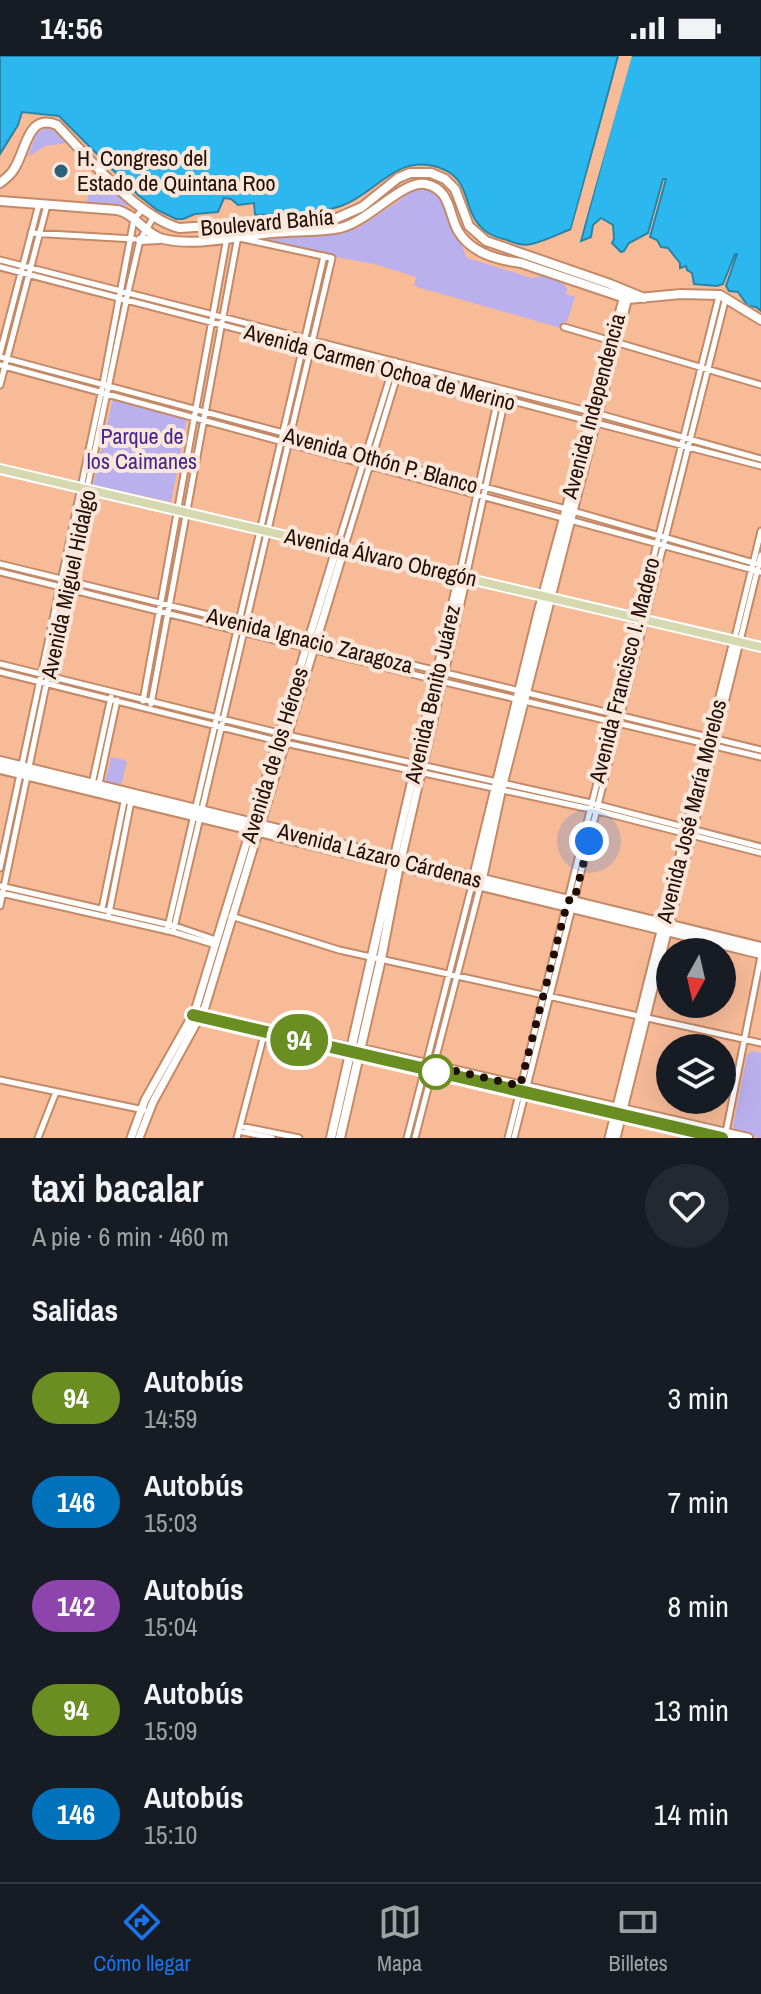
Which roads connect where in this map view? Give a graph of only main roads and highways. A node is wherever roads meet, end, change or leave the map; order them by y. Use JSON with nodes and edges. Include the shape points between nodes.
{"nodes":[{"id":1,"x":0,"y":183,"type":"edge"},
{"id":2,"x":0,"y":201,"type":"edge"},
{"id":3,"x":337,"y":223,"type":"junction"},
{"id":4,"x":136,"y":239,"type":"road end"},
{"id":5,"x":161,"y":239,"type":"junction"},
{"id":6,"x":626,"y":296,"type":"junction"},
{"id":7,"x":761,"y":320,"type":"edge"},
{"id":8,"x":0,"y":469,"type":"edge"},
{"id":9,"x":548,"y":596,"type":"junction"},
{"id":10,"x":761,"y":647,"type":"edge"},
{"id":11,"x":0,"y":761,"type":"edge"},
{"id":12,"x":0,"y":769,"type":"edge"},
{"id":13,"x":24,"y":771,"type":"junction"},
{"id":14,"x":396,"y":863,"type":"junction"},
{"id":15,"x":477,"y":882,"type":"junction"},
{"id":16,"x":665,"y":927,"type":"junction"},
{"id":17,"x":761,"y":947,"type":"edge"},
{"id":18,"x":761,"y":955,"type":"edge"},
{"id":19,"x":357,"y":1051,"type":"junction"},
{"id":20,"x":348,"y":1069,"type":"junction"},
{"id":21,"x":355,"y":1077,"type":"junction"},
{"id":22,"x":724,"y":1136,"type":"edge"},
{"id":23,"x":331,"y":1138,"type":"edge"},
{"id":24,"x":340,"y":1138,"type":"edge"},
{"id":25,"x":748,"y":1138,"type":"edge"}],
"edges":[{"from":1,"to":3,"type":"main road","name":"Boulevard Bahía","via":[[14,170],[32,129],[46,122],[57,125],[142,210],[179,228]]},
{"from":2,"to":5,"type":"main road","name":"Boulevard Bahía","via":[[125,211]]},
{"from":3,"to":5,"type":"main road","name":"Boulevard Bahía","via":[[197,241]]},
{"from":3,"to":6,"type":"main road","name":"Boulevard Bahía","via":[[363,220],[411,185],[427,184],[446,197],[459,233],[473,248],[506,261],[565,272]]},
{"from":4,"to":5,"type":"main road"},
{"from":6,"to":7,"type":"main road","name":"Boulevard Bahía","via":[[723,296]]},
{"from":6,"to":9,"type":"main road","name":"Avenida Independencia"},
{"from":8,"to":9,"type":"main road","name":"Avenida Álvaro Obregón"},
{"from":9,"to":10,"type":"main road","name":"Avenida Álvaro Obregón"},
{"from":9,"to":15,"type":"main road","name":"Avenida Independencia"},
{"from":11,"to":13,"type":"main road","name":"Avenida Lázaro Cárdenas"},
{"from":12,"to":13,"type":"main road","name":"Avenida Lázaro Cárdenas"},
{"from":13,"to":14,"type":"main road","name":"Avenida Lázaro Cárdenas"},
{"from":14,"to":15,"type":"main road","name":"Avenida Lázaro Cárdenas"},
{"from":14,"to":19,"type":"main road","name":"Avenida Benito Juárez"},
{"from":15,"to":16,"type":"main road","name":"Avenida Lázaro Cárdenas"},
{"from":16,"to":17,"type":"main road","name":"Avenida Lázaro Cárdenas"},
{"from":16,"to":18,"type":"main road","name":"Avenida Lázaro Cárdenas"},
{"from":19,"to":20,"type":"main road","name":"Avenida Benito Juárez"},
{"from":19,"to":21,"type":"main road","name":"Avenida Benito Juárez"},
{"from":19,"to":22,"type":"main road"},
{"from":20,"to":21,"type":"main road"},
{"from":20,"to":23,"type":"main road","name":"Avenida Benito Juárez"},
{"from":21,"to":24,"type":"main road","name":"Avenida Benito Juárez"},
{"from":22,"to":25,"type":"main road"}]}
